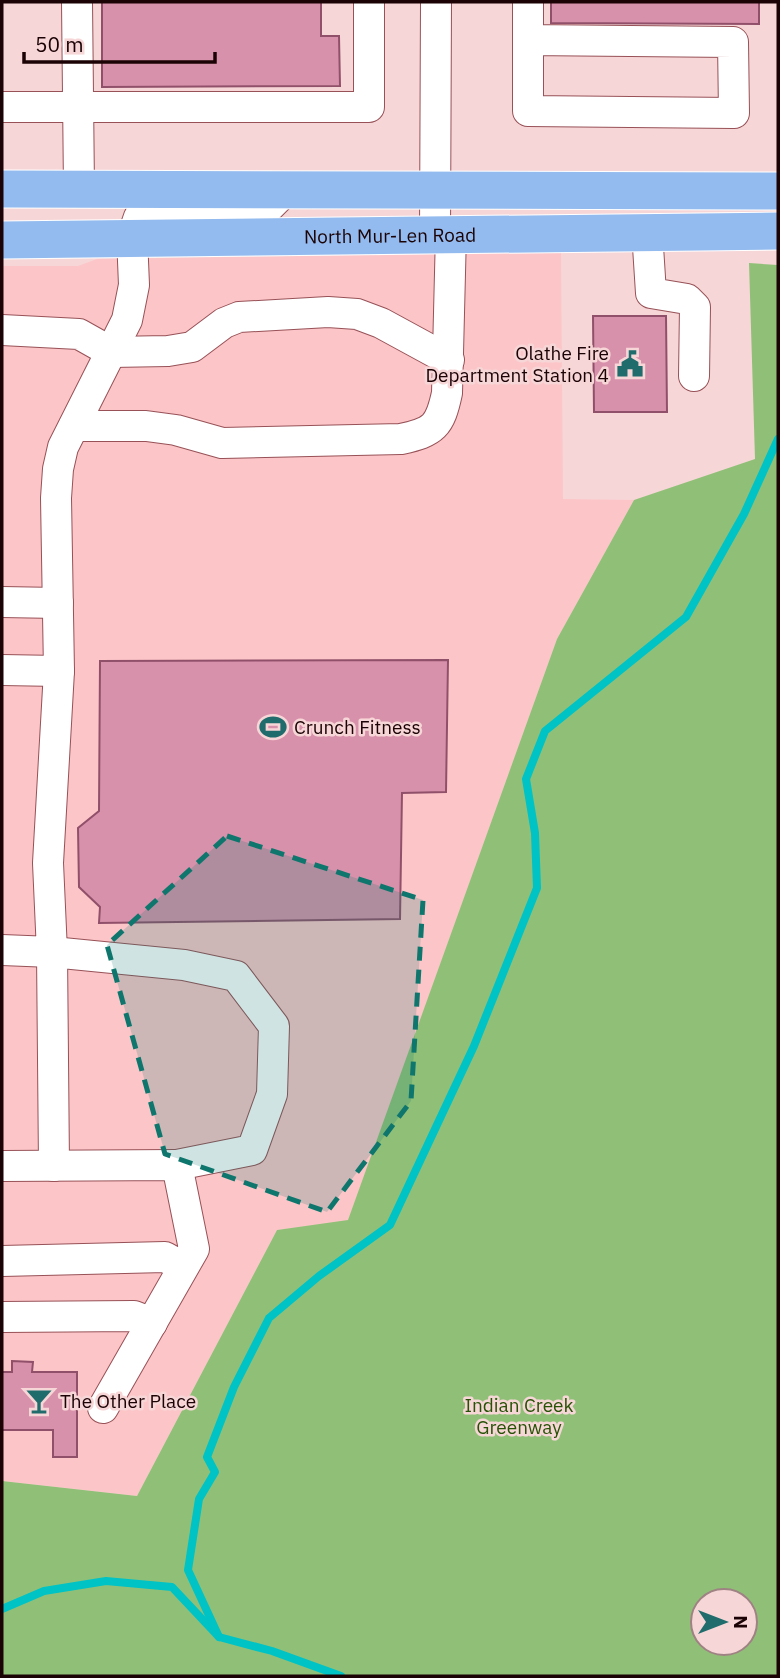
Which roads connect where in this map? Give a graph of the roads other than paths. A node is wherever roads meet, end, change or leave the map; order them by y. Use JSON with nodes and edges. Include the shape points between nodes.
{"nodes":[{"id":1,"x":77,"y":2,"type":"edge"},
{"id":2,"x":369,"y":2,"type":"edge"},
{"id":3,"x":436,"y":2,"type":"edge"},
{"id":4,"x":528,"y":2,"type":"edge"},
{"id":5,"x":528,"y":40,"type":"junction"},
{"id":6,"x":2,"y":107,"type":"edge"},
{"id":7,"x":79,"y":107,"type":"junction"},
{"id":8,"x":2,"y":188,"type":"edge"},
{"id":9,"x":79,"y":189,"type":"junction"},
{"id":10,"x":287,"y":189,"type":"junction"},
{"id":11,"x":436,"y":190,"type":"junction"},
{"id":12,"x":778,"y":191,"type":"edge"},
{"id":13,"x":647,"y":231,"type":"junction"},
{"id":14,"x":778,"y":231,"type":"edge"},
{"id":15,"x":443,"y":233,"type":"junction"},
{"id":16,"x":132,"y":237,"type":"junction"},
{"id":17,"x":2,"y":240,"type":"edge"},
{"id":18,"x":2,"y":330,"type":"edge"},
{"id":19,"x":111,"y":352,"type":"junction"},
{"id":20,"x":449,"y":360,"type":"junction"},
{"id":21,"x":694,"y":376,"type":"dead end"},
{"id":22,"x":74,"y":426,"type":"junction"},
{"id":23,"x":2,"y":602,"type":"edge"},
{"id":24,"x":58,"y":603,"type":"junction"},
{"id":25,"x":2,"y":670,"type":"edge"},
{"id":26,"x":59,"y":671,"type":"junction"},
{"id":27,"x":2,"y":950,"type":"edge"},
{"id":28,"x":52,"y":952,"type":"junction"},
{"id":29,"x":177,"y":1165,"type":"junction"},
{"id":30,"x":2,"y":1166,"type":"edge"},
{"id":31,"x":54,"y":1166,"type":"junction"},
{"id":32,"x":2,"y":1261,"type":"edge"},
{"id":33,"x":183,"y":1267,"type":"junction"},
{"id":34,"x":2,"y":1317,"type":"edge"},
{"id":35,"x":152,"y":1323,"type":"junction"},
{"id":36,"x":103,"y":1408,"type":"dead end"}],
"edges":[{"from":1,"to":7,"type":"lane"},
{"from":2,"to":7,"type":"lane","via":[[369,107]]},
{"from":3,"to":11,"type":"lane"},
{"from":4,"to":5,"type":"lane"},
{"from":5,"to":5,"type":"lane","via":[[733,42],[734,113],[528,111]]},
{"from":6,"to":7,"type":"lane"},
{"from":7,"to":9,"type":"lane"},
{"from":8,"to":9,"type":"main road"},
{"from":9,"to":10,"type":"main road"},
{"from":10,"to":11,"type":"main road"},
{"from":10,"to":16,"type":"lane","via":[[259,209],[147,211],[134,224]]},
{"from":11,"to":12,"type":"main road"},
{"from":11,"to":15,"type":"lane"},
{"from":13,"to":14,"type":"main road","name":"North Mur-Len Road"},
{"from":13,"to":15,"type":"main road","name":"North Mur-Len Road"},
{"from":13,"to":21,"type":"lane","via":[[651,293],[687,299],[695,307]]},
{"from":15,"to":16,"type":"main road","name":"North Mur-Len Road"},
{"from":15,"to":20,"type":"lane"},
{"from":16,"to":17,"type":"main road","name":"North Mur-Len Road"},
{"from":16,"to":19,"type":"lane","via":[[134,285],[127,320]]},
{"from":18,"to":19,"type":"lane","via":[[79,334]]},
{"from":19,"to":20,"type":"lane","via":[[192,347],[239,317],[328,312],[357,314],[382,323]]},
{"from":19,"to":22,"type":"lane"},
{"from":20,"to":22,"type":"lane","via":[[442,417],[424,434],[401,439],[222,443],[146,426]]},
{"from":22,"to":24,"type":"lane","via":[[63,447],[55,498]]},
{"from":23,"to":24,"type":"lane"},
{"from":24,"to":26,"type":"lane"},
{"from":25,"to":26,"type":"lane"},
{"from":26,"to":28,"type":"lane","via":[[48,863]]},
{"from":27,"to":28,"type":"lane"},
{"from":28,"to":29,"type":"lane","via":[[184,965],[236,976],[274,1026],[272,1094],[253,1150]]},
{"from":28,"to":31,"type":"lane"},
{"from":29,"to":31,"type":"lane"},
{"from":29,"to":33,"type":"lane","via":[[194,1249]]},
{"from":30,"to":31,"type":"lane"},
{"from":32,"to":33,"type":"lane","via":[[165,1257]]},
{"from":33,"to":35,"type":"lane"},
{"from":34,"to":35,"type":"lane","via":[[134,1316]]},
{"from":35,"to":36,"type":"lane"}]}
